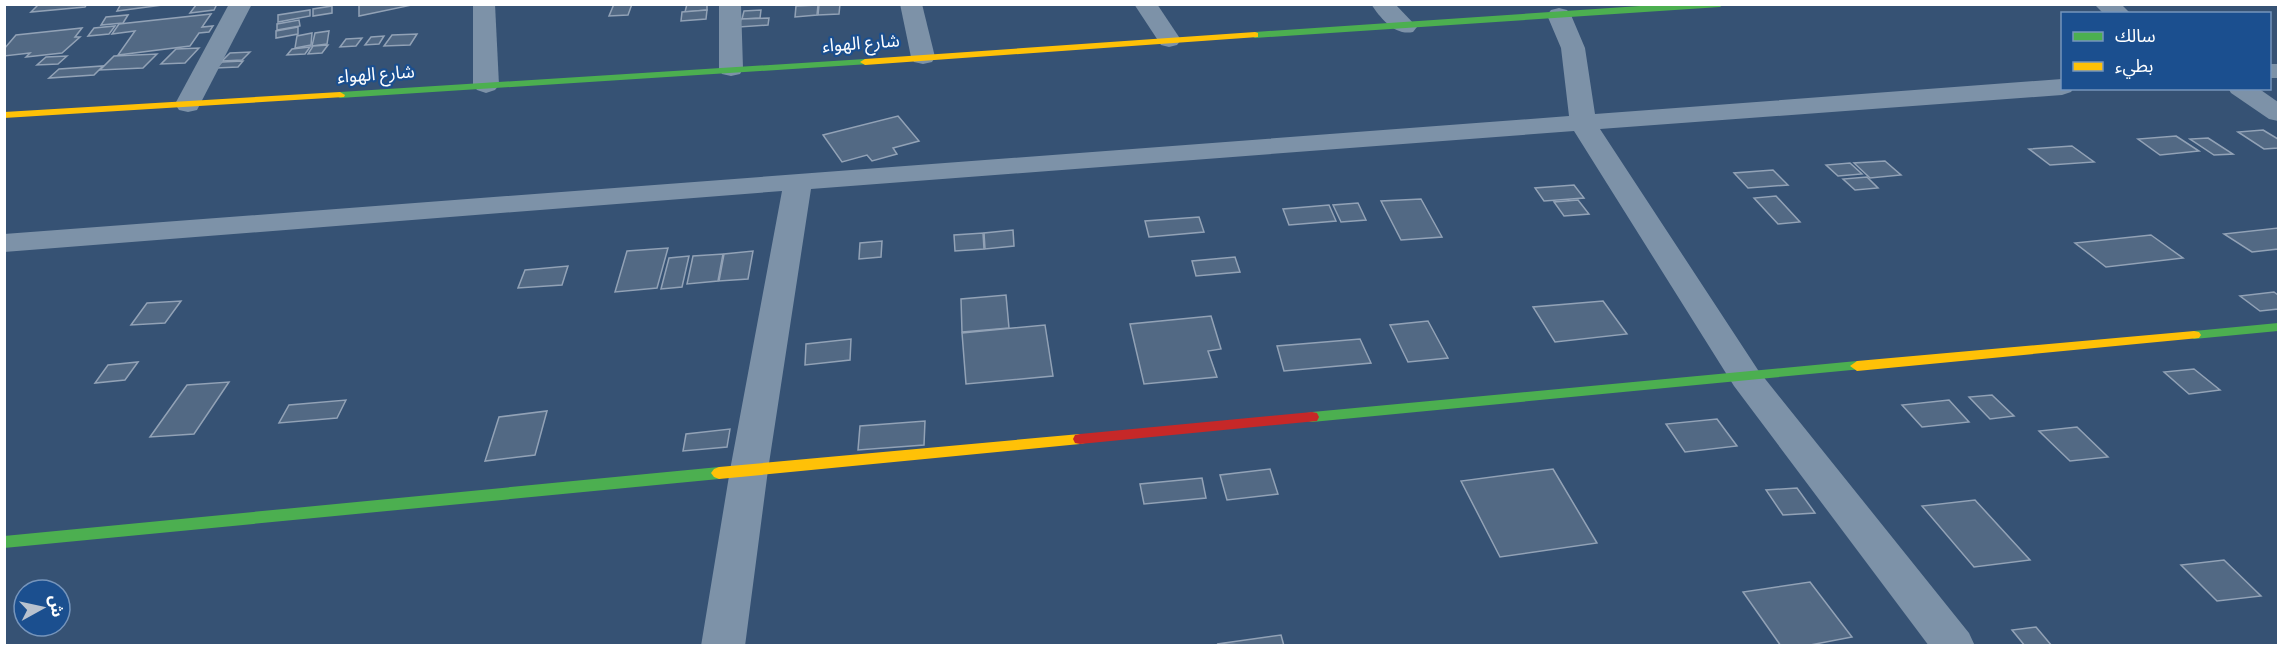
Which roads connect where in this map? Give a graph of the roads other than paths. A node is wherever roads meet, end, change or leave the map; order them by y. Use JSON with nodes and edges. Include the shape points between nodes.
{"nodes":[{"id":1,"x":241,"y":4,"type":"edge"},
{"id":2,"x":484,"y":4,"type":"edge"},
{"id":3,"x":730,"y":4,"type":"edge"},
{"id":4,"x":911,"y":4,"type":"edge"},
{"id":5,"x":1145,"y":4,"type":"edge"},
{"id":6,"x":1382,"y":4,"type":"edge"},
{"id":7,"x":1720,"y":4,"type":"edge"},
{"id":8,"x":1629,"y":7,"type":"edge"},
{"id":9,"x":1559,"y":15,"type":"junction"},
{"id":10,"x":1405,"y":27,"type":"junction"},
{"id":11,"x":1169,"y":40,"type":"junction"},
{"id":12,"x":922,"y":57,"type":"junction"},
{"id":13,"x":731,"y":69,"type":"junction"},
{"id":14,"x":486,"y":85,"type":"junction"},
{"id":15,"x":2061,"y":87,"type":"edge"},
{"id":16,"x":2243,"y":90,"type":"edge"},
{"id":17,"x":188,"y":104,"type":"junction"},
{"id":18,"x":2278,"y":113,"type":"edge"},
{"id":19,"x":4,"y":115,"type":"edge"},
{"id":20,"x":1583,"y":124,"type":"junction"},
{"id":21,"x":798,"y":181,"type":"junction"},
{"id":22,"x":4,"y":243,"type":"edge"},
{"id":23,"x":2278,"y":327,"type":"edge"},
{"id":24,"x":1746,"y":378,"type":"junction"},
{"id":25,"x":749,"y":470,"type":"junction"},
{"id":26,"x":4,"y":542,"type":"edge"},
{"id":27,"x":723,"y":645,"type":"edge"},
{"id":28,"x":1954,"y":645,"type":"edge"}],
"edges":[{"from":1,"to":17,"type":"street"},
{"from":2,"to":14,"type":"street"},
{"from":3,"to":13,"type":"street"},
{"from":4,"to":12,"type":"street"},
{"from":5,"to":11,"type":"street"},
{"from":6,"to":10,"type":"street"},
{"from":7,"to":8,"type":"street","name":"شارع الهواء"},
{"from":8,"to":9,"type":"street","name":"شارع الهواء"},
{"from":9,"to":10,"type":"street","name":"شارع الهواء"},
{"from":9,"to":20,"type":"street","via":[[1572,48]]},
{"from":10,"to":11,"type":"street","name":"شارع الهواء"},
{"from":11,"to":12,"type":"street","name":"شارع الهواء"},
{"from":12,"to":13,"type":"street","name":"شارع الهواء"},
{"from":13,"to":14,"type":"street","name":"شارع الهواء"},
{"from":14,"to":17,"type":"street","name":"شارع الهواء"},
{"from":15,"to":20,"type":"street"},
{"from":16,"to":18,"type":"street"},
{"from":17,"to":19,"type":"street","name":"شارع الهواء"},
{"from":20,"to":21,"type":"street"},
{"from":20,"to":24,"type":"street"},
{"from":21,"to":22,"type":"street"},
{"from":21,"to":25,"type":"street"},
{"from":23,"to":24,"type":"street"},
{"from":24,"to":25,"type":"street"},
{"from":24,"to":28,"type":"street"},
{"from":25,"to":26,"type":"street"},
{"from":25,"to":27,"type":"street"}]}
